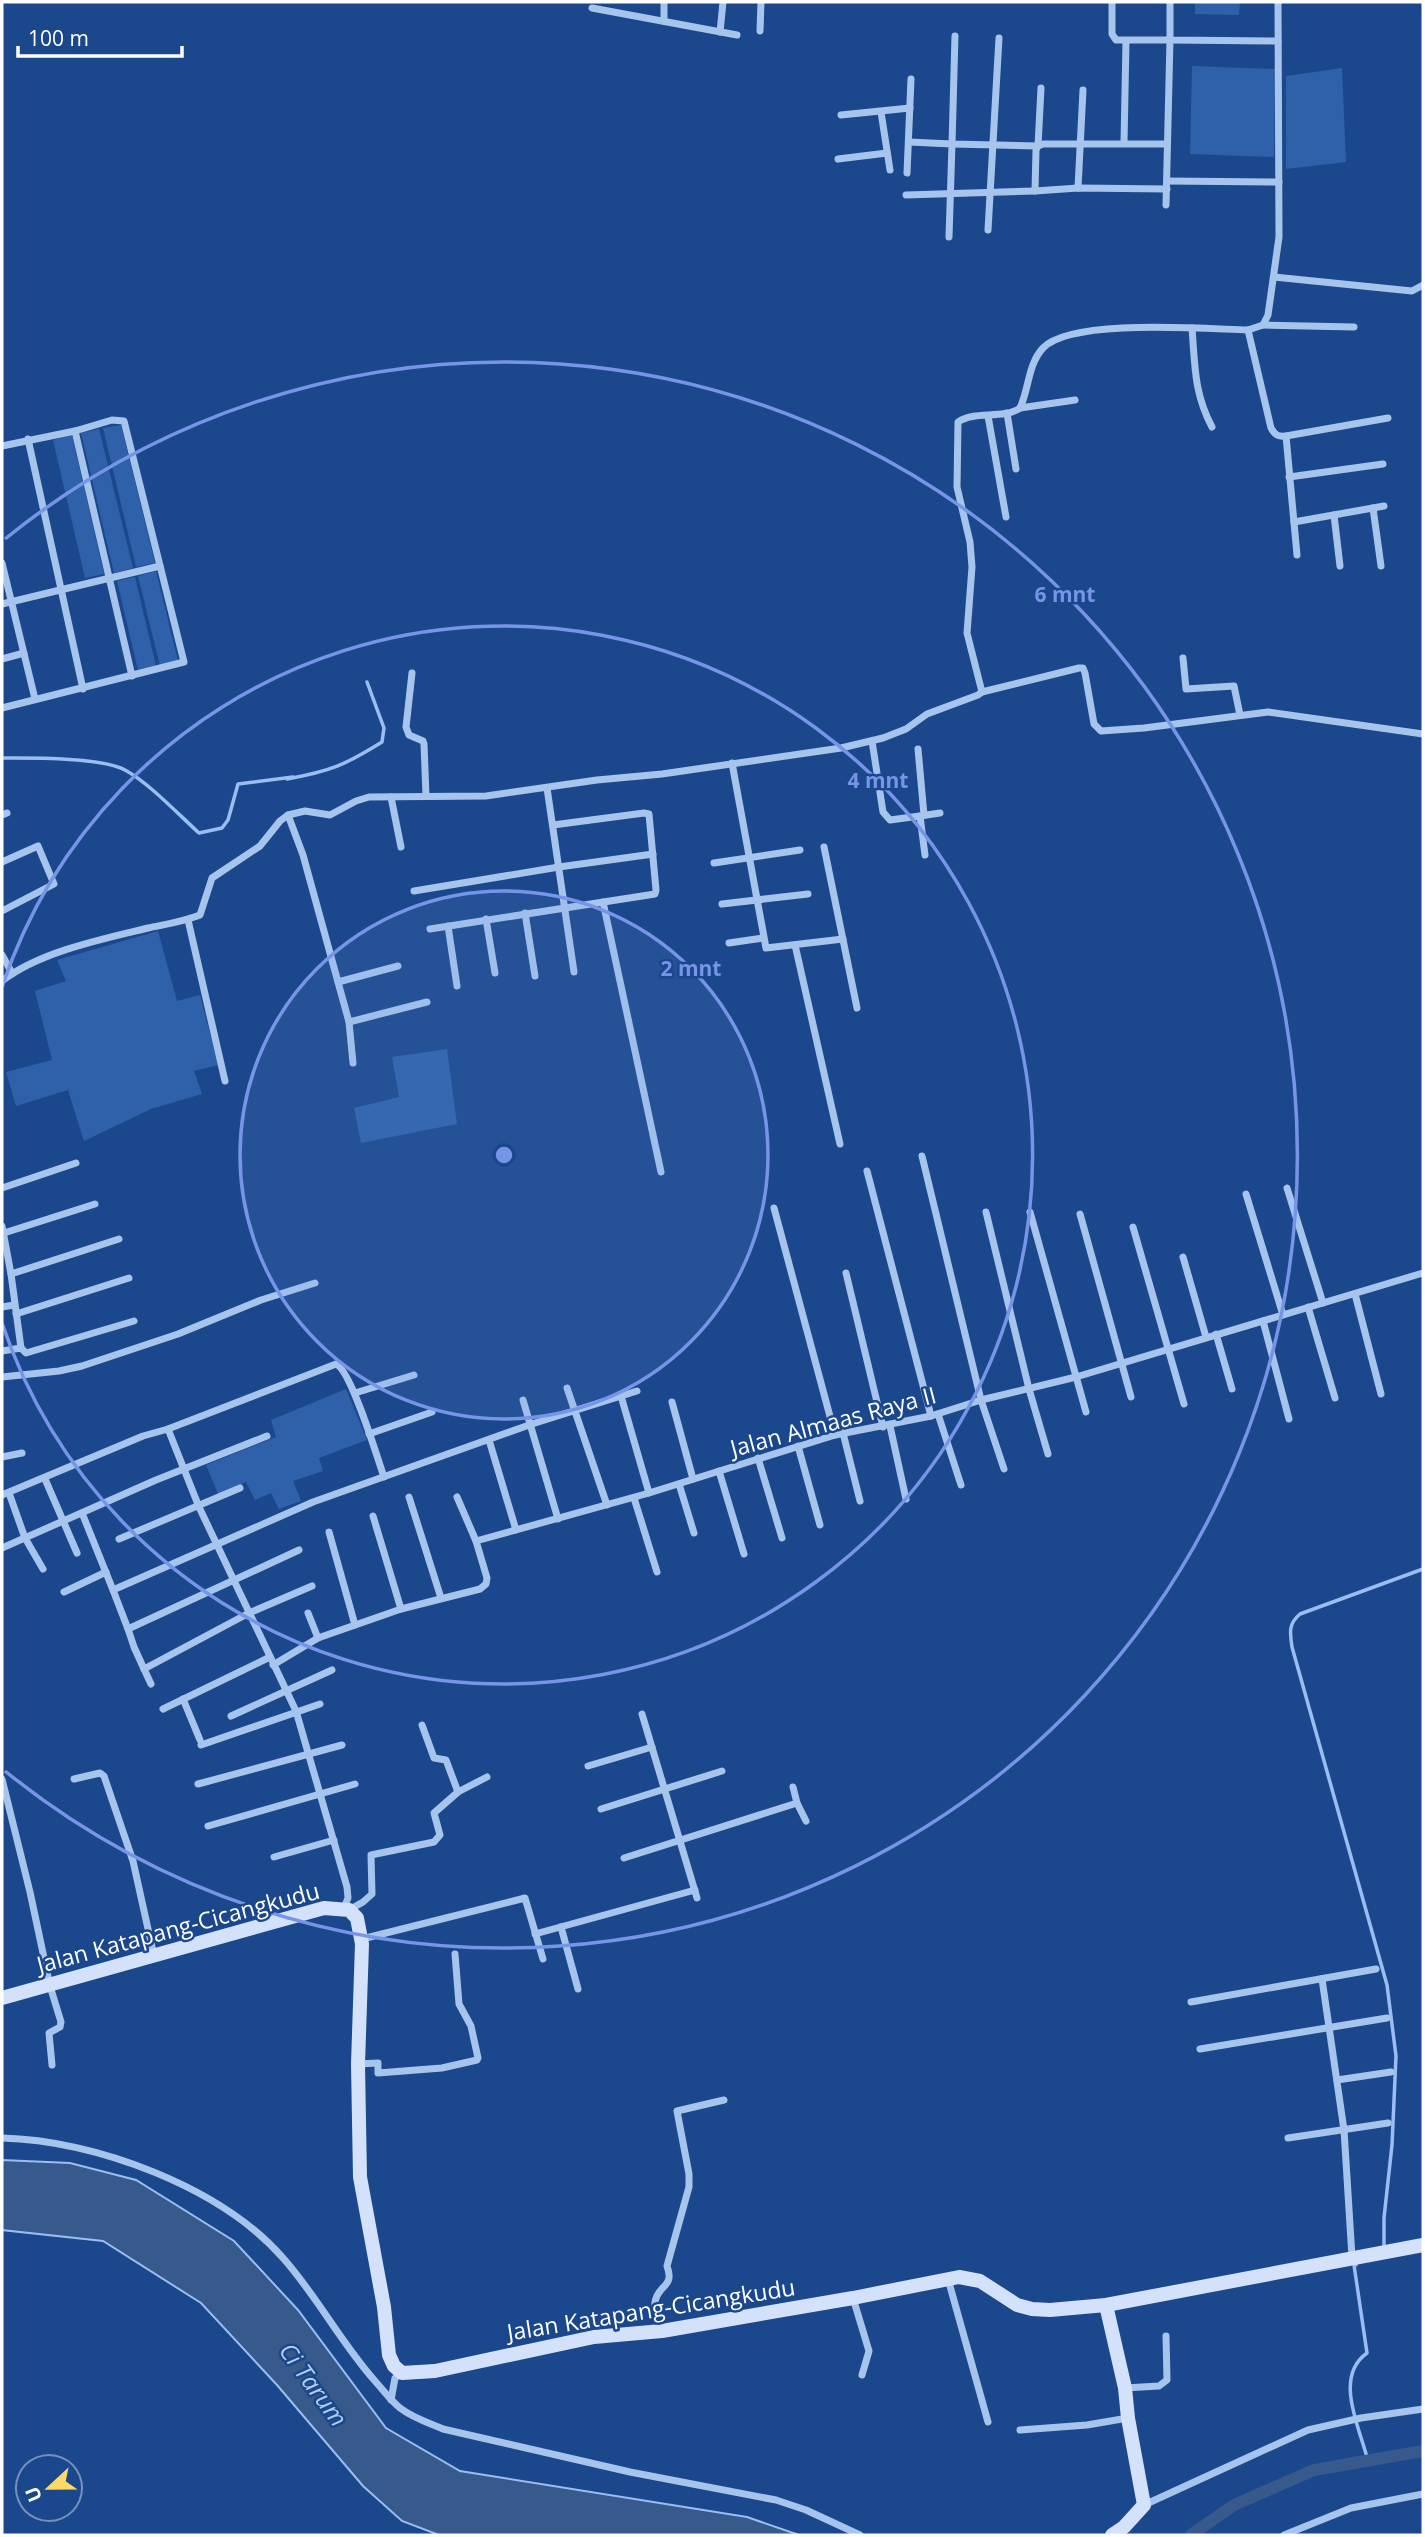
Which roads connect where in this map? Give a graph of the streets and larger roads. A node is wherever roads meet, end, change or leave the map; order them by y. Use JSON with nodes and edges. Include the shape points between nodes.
{"nodes":[{"id":1,"x":664,"y":2,"type":"edge"},
{"id":2,"x":723,"y":2,"type":"edge"},
{"id":3,"x":761,"y":2,"type":"edge"},
{"id":4,"x":1112,"y":2,"type":"edge"},
{"id":5,"x":1170,"y":2,"type":"edge"},
{"id":6,"x":1278,"y":2,"type":"edge"},
{"id":7,"x":592,"y":8,"type":"dead end"},
{"id":8,"x":664,"y":21,"type":"junction"},
{"id":9,"x":760,"y":31,"type":"dead end"},
{"id":10,"x":720,"y":32,"type":"junction"},
{"id":11,"x":737,"y":35,"type":"dead end"},
{"id":12,"x":955,"y":36,"type":"dead end"},
{"id":13,"x":999,"y":38,"type":"dead end"},
{"id":14,"x":1170,"y":40,"type":"junction"},
{"id":15,"x":1126,"y":41,"type":"junction"},
{"id":16,"x":1278,"y":41,"type":"junction"},
{"id":17,"x":911,"y":79,"type":"dead end"},
{"id":18,"x":1041,"y":88,"type":"dead end"},
{"id":19,"x":1083,"y":90,"type":"dead end"},
{"id":20,"x":910,"y":108,"type":"junction"},
{"id":21,"x":881,"y":112,"type":"junction"},
{"id":22,"x":841,"y":115,"type":"dead end"},
{"id":23,"x":909,"y":142,"type":"junction"},
{"id":24,"x":1081,"y":143,"type":"junction"},
{"id":25,"x":1124,"y":143,"type":"junction"},
{"id":26,"x":952,"y":144,"type":"junction"},
{"id":27,"x":1167,"y":144,"type":"junction"},
{"id":28,"x":994,"y":145,"type":"junction"},
{"id":29,"x":1038,"y":146,"type":"junction"},
{"id":30,"x":887,"y":153,"type":"junction"},
{"id":31,"x":838,"y":159,"type":"dead end"},
{"id":32,"x":890,"y":170,"type":"dead end"},
{"id":33,"x":907,"y":173,"type":"dead end"},
{"id":34,"x":1279,"y":182,"type":"junction"},
{"id":35,"x":1167,"y":185,"type":"junction"},
{"id":36,"x":1078,"y":188,"type":"junction"},
{"id":37,"x":1035,"y":191,"type":"junction"},
{"id":38,"x":951,"y":193,"type":"junction"},
{"id":39,"x":991,"y":193,"type":"junction"},
{"id":40,"x":906,"y":195,"type":"dead end"},
{"id":41,"x":1166,"y":205,"type":"dead end"},
{"id":42,"x":988,"y":230,"type":"dead end"},
{"id":43,"x":949,"y":237,"type":"dead end"},
{"id":44,"x":1274,"y":277,"type":"junction"},
{"id":45,"x":1423,"y":285,"type":"edge"},
{"id":46,"x":1263,"y":325,"type":"junction"},
{"id":47,"x":1354,"y":327,"type":"dead end"},
{"id":48,"x":1192,"y":328,"type":"junction"},
{"id":49,"x":1248,"y":330,"type":"junction"},
{"id":50,"x":1075,"y":400,"type":"dead end"},
{"id":51,"x":1020,"y":408,"type":"junction"},
{"id":52,"x":1007,"y":413,"type":"junction"},
{"id":53,"x":988,"y":416,"type":"junction"},
{"id":54,"x":1388,"y":418,"type":"dead end"},
{"id":55,"x":1212,"y":427,"type":"dead end"},
{"id":56,"x":75,"y":431,"type":"junction"},
{"id":57,"x":1286,"y":436,"type":"junction"},
{"id":58,"x":28,"y":439,"type":"junction"},
{"id":59,"x":2,"y":446,"type":"edge"},
{"id":60,"x":1383,"y":464,"type":"dead end"},
{"id":61,"x":1016,"y":469,"type":"dead end"},
{"id":62,"x":1289,"y":477,"type":"junction"},
{"id":63,"x":1384,"y":506,"type":"dead end"},
{"id":64,"x":1373,"y":508,"type":"junction"},
{"id":65,"x":1334,"y":515,"type":"junction"},
{"id":66,"x":1006,"y":517,"type":"dead end"},
{"id":67,"x":1294,"y":522,"type":"junction"},
{"id":68,"x":1297,"y":555,"type":"dead end"},
{"id":69,"x":2,"y":564,"type":"edge"},
{"id":70,"x":160,"y":566,"type":"junction"},
{"id":71,"x":1340,"y":566,"type":"dead end"},
{"id":72,"x":1381,"y":566,"type":"dead end"},
{"id":73,"x":110,"y":578,"type":"junction"},
{"id":74,"x":62,"y":591,"type":"junction"},
{"id":75,"x":12,"y":602,"type":"junction"},
{"id":76,"x":2,"y":604,"type":"edge"},
{"id":77,"x":24,"y":653,"type":"junction"},
{"id":78,"x":1183,"y":658,"type":"dead end"},
{"id":79,"x":2,"y":659,"type":"edge"},
{"id":80,"x":412,"y":673,"type":"dead end"},
{"id":81,"x":132,"y":676,"type":"junction"},
{"id":82,"x":83,"y":689,"type":"junction"},
{"id":83,"x":982,"y":692,"type":"junction"},
{"id":84,"x":35,"y":699,"type":"junction"},
{"id":85,"x":2,"y":708,"type":"edge"},
{"id":86,"x":1240,"y":715,"type":"junction"},
{"id":87,"x":1423,"y":734,"type":"edge"},
{"id":88,"x":872,"y":741,"type":"junction"},
{"id":89,"x":918,"y":749,"type":"dead end"},
{"id":90,"x":732,"y":763,"type":"junction"},
{"id":91,"x":547,"y":788,"type":"junction"},
{"id":92,"x":426,"y":796,"type":"junction"},
{"id":93,"x":391,"y":797,"type":"junction"},
{"id":94,"x":940,"y":813,"type":"dead end"},
{"id":95,"x":288,"y":815,"type":"junction"},
{"id":96,"x":922,"y":816,"type":"junction"},
{"id":97,"x":553,"y":825,"type":"junction"},
{"id":98,"x":401,"y":847,"type":"dead end"},
{"id":99,"x":824,"y":847,"type":"dead end"},
{"id":100,"x":800,"y":850,"type":"dead end"},
{"id":101,"x":653,"y":854,"type":"junction"},
{"id":102,"x":925,"y":855,"type":"dead end"},
{"id":103,"x":749,"y":856,"type":"junction"},
{"id":104,"x":2,"y":862,"type":"edge"},
{"id":105,"x":714,"y":863,"type":"dead end"},
{"id":106,"x":559,"y":867,"type":"junction"},
{"id":107,"x":414,"y":891,"type":"dead end"},
{"id":108,"x":808,"y":894,"type":"dead end"},
{"id":109,"x":756,"y":900,"type":"junction"},
{"id":110,"x":603,"y":902,"type":"junction"},
{"id":111,"x":722,"y":904,"type":"dead end"},
{"id":112,"x":565,"y":907,"type":"junction"},
{"id":113,"x":2,"y":911,"type":"edge"},
{"id":114,"x":525,"y":913,"type":"junction"},
{"id":115,"x":486,"y":919,"type":"junction"},
{"id":116,"x":188,"y":920,"type":"junction"},
{"id":117,"x":448,"y":926,"type":"junction"},
{"id":118,"x":430,"y":929,"type":"dead end"},
{"id":119,"x":763,"y":938,"type":"junction"},
{"id":120,"x":843,"y":939,"type":"junction"},
{"id":121,"x":729,"y":943,"type":"dead end"},
{"id":122,"x":795,"y":944,"type":"junction"},
{"id":123,"x":2,"y":955,"type":"edge"},
{"id":124,"x":398,"y":966,"type":"dead end"},
{"id":125,"x":574,"y":972,"type":"dead end"},
{"id":126,"x":12,"y":973,"type":"junction"},
{"id":127,"x":495,"y":973,"type":"dead end"},
{"id":128,"x":535,"y":976,"type":"dead end"},
{"id":129,"x":2,"y":981,"type":"edge"},
{"id":130,"x":338,"y":982,"type":"junction"},
{"id":131,"x":457,"y":986,"type":"dead end"},
{"id":132,"x":427,"y":1002,"type":"dead end"},
{"id":133,"x":857,"y":1008,"type":"dead end"},
{"id":134,"x":349,"y":1022,"type":"junction"},
{"id":135,"x":353,"y":1063,"type":"dead end"},
{"id":136,"x":225,"y":1081,"type":"dead end"},
{"id":137,"x":840,"y":1144,"type":"dead end"},
{"id":138,"x":922,"y":1156,"type":"dead end"},
{"id":139,"x":76,"y":1163,"type":"dead end"},
{"id":140,"x":867,"y":1171,"type":"dead end"},
{"id":141,"x":661,"y":1172,"type":"dead end"},
{"id":142,"x":2,"y":1188,"type":"edge"},
{"id":143,"x":1287,"y":1188,"type":"dead end"},
{"id":144,"x":1246,"y":1194,"type":"dead end"},
{"id":145,"x":95,"y":1203,"type":"dead end"},
{"id":146,"x":774,"y":1208,"type":"dead end"},
{"id":147,"x":986,"y":1212,"type":"dead end"},
{"id":148,"x":1030,"y":1212,"type":"dead end"},
{"id":149,"x":1080,"y":1214,"type":"dead end"},
{"id":150,"x":1133,"y":1227,"type":"dead end"},
{"id":151,"x":3,"y":1229,"type":"edge"},
{"id":152,"x":119,"y":1239,"type":"dead end"},
{"id":153,"x":1183,"y":1257,"type":"dead end"},
{"id":154,"x":5,"y":1259,"type":"edge"},
{"id":155,"x":846,"y":1273,"type":"dead end"},
{"id":156,"x":1423,"y":1273,"type":"edge"},
{"id":157,"x":11,"y":1274,"type":"junction"},
{"id":158,"x":129,"y":1278,"type":"dead end"},
{"id":159,"x":315,"y":1283,"type":"dead end"},
{"id":160,"x":1355,"y":1294,"type":"junction"},
{"id":161,"x":1323,"y":1303,"type":"junction"},
{"id":162,"x":14,"y":1305,"type":"junction"},
{"id":163,"x":2,"y":1307,"type":"edge"},
{"id":164,"x":1308,"y":1307,"type":"junction"},
{"id":165,"x":16,"y":1314,"type":"junction"},
{"id":166,"x":1283,"y":1315,"type":"junction"},
{"id":167,"x":134,"y":1321,"type":"dead end"},
{"id":168,"x":1263,"y":1321,"type":"junction"},
{"id":169,"x":1216,"y":1335,"type":"junction"},
{"id":170,"x":1206,"y":1337,"type":"junction"},
{"id":171,"x":21,"y":1348,"type":"junction"},
{"id":172,"x":1167,"y":1349,"type":"junction"},
{"id":173,"x":2,"y":1350,"type":"edge"},
{"id":174,"x":1121,"y":1362,"type":"junction"},
{"id":175,"x":414,"y":1375,"type":"dead end"},
{"id":176,"x":2,"y":1377,"type":"edge"},
{"id":177,"x":1076,"y":1377,"type":"junction"},
{"id":178,"x":567,"y":1388,"type":"dead end"},
{"id":179,"x":1029,"y":1389,"type":"junction"},
{"id":180,"x":1232,"y":1389,"type":"dead end"},
{"id":181,"x":637,"y":1391,"type":"dead end"},
{"id":182,"x":355,"y":1393,"type":"junction"},
{"id":183,"x":1381,"y":1394,"type":"dead end"},
{"id":184,"x":621,"y":1396,"type":"junction"},
{"id":185,"x":1131,"y":1397,"type":"dead end"},
{"id":186,"x":1335,"y":1398,"type":"dead end"},
{"id":187,"x":523,"y":1399,"type":"dead end"},
{"id":188,"x":981,"y":1400,"type":"junction"},
{"id":189,"x":672,"y":1402,"type":"dead end"},
{"id":190,"x":1184,"y":1404,"type":"dead end"},
{"id":191,"x":575,"y":1411,"type":"junction"},
{"id":192,"x":432,"y":1412,"type":"dead end"},
{"id":193,"x":1086,"y":1412,"type":"dead end"},
{"id":194,"x":934,"y":1415,"type":"junction"},
{"id":195,"x":1289,"y":1419,"type":"dead end"},
{"id":196,"x":532,"y":1424,"type":"junction"},
{"id":197,"x":886,"y":1426,"type":"junction"},
{"id":198,"x":168,"y":1429,"type":"junction"},
{"id":199,"x":369,"y":1434,"type":"junction"},
{"id":200,"x":839,"y":1434,"type":"junction"},
{"id":201,"x":267,"y":1436,"type":"dead end"},
{"id":202,"x":489,"y":1440,"type":"junction"},
{"id":203,"x":798,"y":1446,"type":"junction"},
{"id":204,"x":22,"y":1452,"type":"dead end"},
{"id":205,"x":1048,"y":1454,"type":"dead end"},
{"id":206,"x":2,"y":1457,"type":"edge"},
{"id":207,"x":758,"y":1458,"type":"junction"},
{"id":208,"x":183,"y":1469,"type":"junction"},
{"id":209,"x":1004,"y":1469,"type":"dead end"},
{"id":210,"x":719,"y":1471,"type":"junction"},
{"id":211,"x":384,"y":1477,"type":"junction"},
{"id":212,"x":45,"y":1479,"type":"junction"},
{"id":213,"x":693,"y":1479,"type":"junction"},
{"id":214,"x":678,"y":1484,"type":"junction"},
{"id":215,"x":961,"y":1485,"type":"dead end"},
{"id":216,"x":240,"y":1488,"type":"dead end"},
{"id":217,"x":649,"y":1493,"type":"junction"},
{"id":218,"x":5,"y":1494,"type":"edge"},
{"id":219,"x":409,"y":1497,"type":"dead end"},
{"id":220,"x":457,"y":1497,"type":"dead end"},
{"id":221,"x":634,"y":1498,"type":"junction"},
{"id":222,"x":906,"y":1499,"type":"dead end"},
{"id":223,"x":860,"y":1501,"type":"dead end"},
{"id":224,"x":607,"y":1505,"type":"junction"},
{"id":225,"x":199,"y":1507,"type":"junction"},
{"id":226,"x":82,"y":1513,"type":"junction"},
{"id":227,"x":373,"y":1516,"type":"dead end"},
{"id":228,"x":558,"y":1519,"type":"junction"},
{"id":229,"x":63,"y":1521,"type":"junction"},
{"id":230,"x":820,"y":1525,"type":"dead end"},
{"id":231,"x":516,"y":1530,"type":"junction"},
{"id":232,"x":329,"y":1532,"type":"dead end"},
{"id":233,"x":694,"y":1533,"type":"dead end"},
{"id":234,"x":25,"y":1538,"type":"junction"},
{"id":235,"x":782,"y":1538,"type":"dead end"},
{"id":236,"x":119,"y":1539,"type":"dead end"},
{"id":237,"x":476,"y":1541,"type":"junction"},
{"id":238,"x":216,"y":1543,"type":"junction"},
{"id":239,"x":2,"y":1548,"type":"edge"},
{"id":240,"x":299,"y":1550,"type":"dead end"},
{"id":241,"x":77,"y":1553,"type":"dead end"},
{"id":242,"x":744,"y":1554,"type":"dead end"},
{"id":243,"x":43,"y":1569,"type":"dead end"},
{"id":244,"x":106,"y":1572,"type":"junction"},
{"id":245,"x":657,"y":1572,"type":"dead end"},
{"id":246,"x":233,"y":1580,"type":"junction"},
{"id":247,"x":312,"y":1586,"type":"dead end"},
{"id":248,"x":113,"y":1590,"type":"junction"},
{"id":249,"x":64,"y":1592,"type":"dead end"},
{"id":250,"x":441,"y":1598,"type":"junction"},
{"id":251,"x":401,"y":1609,"type":"junction"},
{"id":252,"x":249,"y":1613,"type":"junction"},
{"id":253,"x":308,"y":1613,"type":"dead end"},
{"id":254,"x":355,"y":1625,"type":"junction"},
{"id":255,"x":128,"y":1629,"type":"junction"},
{"id":256,"x":318,"y":1638,"type":"junction"},
{"id":257,"x":271,"y":1661,"type":"junction"},
{"id":258,"x":144,"y":1669,"type":"junction"},
{"id":259,"x":332,"y":1670,"type":"dead end"},
{"id":260,"x":150,"y":1684,"type":"dead end"},
{"id":261,"x":286,"y":1691,"type":"junction"},
{"id":262,"x":183,"y":1699,"type":"junction"},
{"id":263,"x":320,"y":1704,"type":"dead end"},
{"id":264,"x":163,"y":1709,"type":"dead end"},
{"id":265,"x":296,"y":1711,"type":"junction"},
{"id":266,"x":642,"y":1714,"type":"dead end"},
{"id":267,"x":231,"y":1716,"type":"dead end"},
{"id":268,"x":422,"y":1725,"type":"dead end"},
{"id":269,"x":342,"y":1745,"type":"dead end"},
{"id":270,"x":652,"y":1747,"type":"junction"},
{"id":271,"x":309,"y":1754,"type":"junction"},
{"id":272,"x":588,"y":1766,"type":"dead end"},
{"id":273,"x":723,"y":1771,"type":"dead end"},
{"id":274,"x":487,"y":1777,"type":"dead end"},
{"id":275,"x":2,"y":1779,"type":"edge"},
{"id":276,"x":74,"y":1779,"type":"dead end"},
{"id":277,"x":198,"y":1784,"type":"dead end"},
{"id":278,"x":355,"y":1784,"type":"dead end"},
{"id":279,"x":793,"y":1787,"type":"dead end"},
{"id":280,"x":665,"y":1790,"type":"junction"},
{"id":281,"x":458,"y":1792,"type":"junction"},
{"id":282,"x":320,"y":1794,"type":"junction"},
{"id":283,"x":797,"y":1803,"type":"junction"},
{"id":284,"x":601,"y":1809,"type":"dead end"},
{"id":285,"x":806,"y":1821,"type":"dead end"},
{"id":286,"x":208,"y":1826,"type":"dead end"},
{"id":287,"x":680,"y":1839,"type":"junction"},
{"id":288,"x":334,"y":1840,"type":"junction"},
{"id":289,"x":274,"y":1857,"type":"dead end"},
{"id":290,"x":624,"y":1858,"type":"dead end"},
{"id":291,"x":346,"y":1909,"type":"junction"},
{"id":292,"x":561,"y":1927,"type":"junction"},
{"id":293,"x":536,"y":1934,"type":"junction"},
{"id":294,"x":362,"y":1939,"type":"junction"},
{"id":295,"x":454,"y":1954,"type":"dead end"},
{"id":296,"x":154,"y":1956,"type":"junction"},
{"id":297,"x":543,"y":1959,"type":"dead end"},
{"id":298,"x":1376,"y":1969,"type":"dead end"},
{"id":299,"x":1322,"y":1979,"type":"junction"},
{"id":300,"x":50,"y":1986,"type":"junction"},
{"id":301,"x":578,"y":1989,"type":"dead end"},
{"id":302,"x":2,"y":1998,"type":"edge"},
{"id":303,"x":1191,"y":2001,"type":"dead end"},
{"id":304,"x":1387,"y":2018,"type":"dead end"},
{"id":305,"x":1329,"y":2028,"type":"junction"},
{"id":306,"x":1200,"y":2049,"type":"dead end"},
{"id":307,"x":358,"y":2064,"type":"junction"},
{"id":308,"x":52,"y":2065,"type":"dead end"},
{"id":309,"x":1391,"y":2072,"type":"dead end"},
{"id":310,"x":1337,"y":2080,"type":"junction"},
{"id":311,"x":724,"y":2101,"type":"dead end"},
{"id":312,"x":1388,"y":2123,"type":"dead end"},
{"id":313,"x":1344,"y":2130,"type":"junction"},
{"id":314,"x":2,"y":2138,"type":"edge"},
{"id":315,"x":1288,"y":2138,"type":"dead end"},
{"id":316,"x":1423,"y":2245,"type":"edge"},
{"id":317,"x":1352,"y":2257,"type":"junction"},
{"id":318,"x":947,"y":2279,"type":"junction"},
{"id":319,"x":853,"y":2298,"type":"junction"},
{"id":320,"x":1106,"y":2305,"type":"junction"},
{"id":321,"x":662,"y":2331,"type":"junction"},
{"id":322,"x":1166,"y":2336,"type":"dead end"},
{"id":323,"x":402,"y":2374,"type":"junction"},
{"id":324,"x":862,"y":2375,"type":"dead end"},
{"id":325,"x":1125,"y":2388,"type":"junction"},
{"id":326,"x":391,"y":2400,"type":"junction"},
{"id":327,"x":1423,"y":2409,"type":"edge"},
{"id":328,"x":1128,"y":2418,"type":"junction"},
{"id":329,"x":988,"y":2422,"type":"dead end"},
{"id":330,"x":1020,"y":2430,"type":"dead end"},
{"id":331,"x":1423,"y":2494,"type":"edge"},
{"id":332,"x":1144,"y":2505,"type":"junction"},
{"id":333,"x":860,"y":2535,"type":"edge"},
{"id":334,"x":1112,"y":2535,"type":"edge"},
{"id":335,"x":1284,"y":2535,"type":"edge"}],
"edges":[{"from":1,"to":8,"type":"street"},
{"from":2,"to":10,"type":"street"},
{"from":3,"to":9,"type":"street"},
{"from":4,"to":15,"type":"street","via":[[1112,34],[1116,40]]},
{"from":5,"to":14,"type":"street"},
{"from":6,"to":16,"type":"street"},
{"from":7,"to":8,"type":"street"},
{"from":8,"to":10,"type":"street"},
{"from":10,"to":11,"type":"street"},
{"from":12,"to":26,"type":"street"},
{"from":13,"to":28,"type":"street"},
{"from":14,"to":15,"type":"street"},
{"from":14,"to":16,"type":"street"},
{"from":14,"to":27,"type":"street"},
{"from":15,"to":25,"type":"street"},
{"from":16,"to":34,"type":"street"},
{"from":17,"to":20,"type":"street"},
{"from":18,"to":29,"type":"street"},
{"from":19,"to":24,"type":"street"},
{"from":20,"to":21,"type":"street"},
{"from":20,"to":23,"type":"street"},
{"from":21,"to":22,"type":"street"},
{"from":21,"to":30,"type":"street"},
{"from":23,"to":26,"type":"street"},
{"from":23,"to":33,"type":"street"},
{"from":24,"to":25,"type":"street"},
{"from":24,"to":29,"type":"street"},
{"from":24,"to":36,"type":"street"},
{"from":25,"to":27,"type":"street"},
{"from":26,"to":28,"type":"street"},
{"from":26,"to":38,"type":"street"},
{"from":27,"to":35,"type":"street"},
{"from":28,"to":29,"type":"street"},
{"from":28,"to":39,"type":"street"},
{"from":29,"to":37,"type":"street"},
{"from":30,"to":31,"type":"street"},
{"from":30,"to":32,"type":"street"},
{"from":34,"to":35,"type":"street"},
{"from":34,"to":44,"type":"street"},
{"from":35,"to":36,"type":"street"},
{"from":35,"to":41,"type":"street"},
{"from":36,"to":37,"type":"street"},
{"from":37,"to":39,"type":"street"},
{"from":38,"to":39,"type":"street"},
{"from":38,"to":40,"type":"street"},
{"from":38,"to":43,"type":"street"},
{"from":39,"to":42,"type":"street"},
{"from":44,"to":45,"type":"street","via":[[1412,292]]},
{"from":44,"to":46,"type":"street"},
{"from":46,"to":47,"type":"street"},
{"from":46,"to":49,"type":"street"},
{"from":48,"to":49,"type":"street"},
{"from":48,"to":51,"type":"street","via":[[1112,328],[1054,341],[1038,355]]},
{"from":48,"to":55,"type":"street","via":[[1197,391]]},
{"from":49,"to":57,"type":"street","via":[[1270,428],[1279,437]]},
{"from":50,"to":51,"type":"street"},
{"from":51,"to":52,"type":"street"},
{"from":52,"to":53,"type":"street"},
{"from":52,"to":61,"type":"street"},
{"from":53,"to":66,"type":"street"},
{"from":53,"to":83,"type":"street","via":[[958,422],[956,473],[972,556],[967,633]]},
{"from":54,"to":57,"type":"street"},
{"from":56,"to":58,"type":"street"},
{"from":56,"to":70,"type":"street","via":[[124,421]]},
{"from":56,"to":73,"type":"street"},
{"from":57,"to":62,"type":"street"},
{"from":58,"to":59,"type":"street"},
{"from":58,"to":74,"type":"street"},
{"from":60,"to":62,"type":"street"},
{"from":62,"to":67,"type":"street"},
{"from":63,"to":64,"type":"street"},
{"from":64,"to":65,"type":"street"},
{"from":64,"to":72,"type":"street"},
{"from":65,"to":67,"type":"street"},
{"from":65,"to":71,"type":"street"},
{"from":67,"to":68,"type":"street"},
{"from":69,"to":75,"type":"street"},
{"from":70,"to":73,"type":"street"},
{"from":70,"to":81,"type":"street","via":[[184,662]]},
{"from":73,"to":74,"type":"street"},
{"from":73,"to":81,"type":"street"},
{"from":74,"to":75,"type":"street"},
{"from":74,"to":82,"type":"street"},
{"from":75,"to":76,"type":"street"},
{"from":75,"to":77,"type":"street"},
{"from":77,"to":79,"type":"street"},
{"from":77,"to":84,"type":"street"},
{"from":78,"to":86,"type":"street","via":[[1186,689],[1234,687]]},
{"from":80,"to":92,"type":"street","via":[[407,732],[424,744]]},
{"from":81,"to":82,"type":"street"},
{"from":82,"to":84,"type":"street"},
{"from":83,"to":86,"type":"street","via":[[1083,668],[1094,724],[1101,731]]},
{"from":83,"to":88,"type":"street"},
{"from":84,"to":85,"type":"street"},
{"from":86,"to":87,"type":"street","via":[[1285,713]]},
{"from":88,"to":90,"type":"street"},
{"from":88,"to":96,"type":"street","via":[[886,817]]},
{"from":89,"to":96,"type":"street"},
{"from":90,"to":91,"type":"street"},
{"from":90,"to":103,"type":"street"},
{"from":91,"to":92,"type":"street","via":[[486,796]]},
{"from":91,"to":97,"type":"street"},
{"from":92,"to":93,"type":"street"},
{"from":93,"to":95,"type":"street","via":[[369,797],[330,815],[305,811]]},
{"from":93,"to":98,"type":"street"},
{"from":94,"to":96,"type":"street"},
{"from":95,"to":116,"type":"street","via":[[260,846],[212,878],[200,915]]},
{"from":95,"to":130,"type":"street"},
{"from":96,"to":102,"type":"street"},
{"from":97,"to":101,"type":"street","via":[[649,814]]},
{"from":97,"to":106,"type":"street"},
{"from":99,"to":120,"type":"street"},
{"from":100,"to":103,"type":"street"},
{"from":101,"to":106,"type":"street"},
{"from":101,"to":110,"type":"street","via":[[654,894]]},
{"from":103,"to":105,"type":"street"},
{"from":103,"to":109,"type":"street"},
{"from":104,"to":113,"type":"street","via":[[38,846],[54,884]]},
{"from":106,"to":107,"type":"street"},
{"from":106,"to":112,"type":"street"},
{"from":108,"to":109,"type":"street"},
{"from":109,"to":111,"type":"street"},
{"from":109,"to":119,"type":"street"},
{"from":110,"to":112,"type":"street"},
{"from":110,"to":141,"type":"street"},
{"from":112,"to":114,"type":"street"},
{"from":112,"to":125,"type":"street"},
{"from":114,"to":115,"type":"street"},
{"from":114,"to":128,"type":"street"},
{"from":115,"to":117,"type":"street"},
{"from":115,"to":127,"type":"street"},
{"from":116,"to":126,"type":"street","via":[[72,948]]},
{"from":116,"to":136,"type":"street"},
{"from":117,"to":118,"type":"street"},
{"from":117,"to":131,"type":"street"},
{"from":119,"to":121,"type":"street"},
{"from":119,"to":122,"type":"street","via":[[766,948]]},
{"from":120,"to":122,"type":"street"},
{"from":120,"to":133,"type":"street"},
{"from":122,"to":137,"type":"street"},
{"from":123,"to":126,"type":"street"},
{"from":124,"to":130,"type":"street"},
{"from":126,"to":129,"type":"street"},
{"from":130,"to":134,"type":"street"},
{"from":132,"to":134,"type":"street"},
{"from":134,"to":135,"type":"street"},
{"from":138,"to":188,"type":"street"},
{"from":139,"to":142,"type":"street"},
{"from":140,"to":194,"type":"street"},
{"from":143,"to":161,"type":"street"},
{"from":144,"to":166,"type":"street"},
{"from":145,"to":151,"type":"street"},
{"from":146,"to":200,"type":"street"},
{"from":147,"to":179,"type":"street"},
{"from":148,"to":177,"type":"street"},
{"from":149,"to":174,"type":"street"},
{"from":150,"to":172,"type":"street"},
{"from":151,"to":154,"type":"street"},
{"from":152,"to":157,"type":"street"},
{"from":153,"to":170,"type":"street"},
{"from":154,"to":157,"type":"street"},
{"from":155,"to":197,"type":"street"},
{"from":156,"to":160,"type":"street","name":"Jalan Almaas Raya II"},
{"from":157,"to":162,"type":"street"},
{"from":158,"to":165,"type":"street"},
{"from":159,"to":176,"type":"street","via":[[82,1366]]},
{"from":160,"to":161,"type":"street","name":"Jalan Almaas Raya II"},
{"from":160,"to":183,"type":"street"},
{"from":161,"to":164,"type":"street","name":"Jalan Almaas Raya II"},
{"from":162,"to":163,"type":"street"},
{"from":162,"to":165,"type":"street"},
{"from":164,"to":166,"type":"street","name":"Jalan Almaas Raya II"},
{"from":164,"to":186,"type":"street"},
{"from":165,"to":171,"type":"street"},
{"from":166,"to":168,"type":"street","name":"Jalan Almaas Raya II"},
{"from":167,"to":171,"type":"street","via":[[26,1353]]},
{"from":168,"to":169,"type":"street","name":"Jalan Almaas Raya II"},
{"from":168,"to":195,"type":"street"},
{"from":169,"to":170,"type":"street","name":"Jalan Almaas Raya II"},
{"from":169,"to":180,"type":"street"},
{"from":170,"to":172,"type":"street","name":"Jalan Almaas Raya II"},
{"from":171,"to":173,"type":"street"},
{"from":172,"to":174,"type":"street","name":"Jalan Almaas Raya II"},
{"from":172,"to":190,"type":"street"},
{"from":174,"to":177,"type":"street","name":"Jalan Almaas Raya II"},
{"from":174,"to":185,"type":"street"},
{"from":175,"to":182,"type":"street"},
{"from":177,"to":179,"type":"street","name":"Jalan Almaas Raya II"},
{"from":177,"to":193,"type":"street"},
{"from":178,"to":191,"type":"street"},
{"from":179,"to":188,"type":"street","name":"Jalan Almaas Raya II"},
{"from":179,"to":205,"type":"street"},
{"from":181,"to":184,"type":"street"},
{"from":182,"to":198,"type":"street","via":[[343,1368],[336,1364]]},
{"from":182,"to":199,"type":"street"},
{"from":184,"to":191,"type":"street"},
{"from":184,"to":217,"type":"street"},
{"from":187,"to":196,"type":"street"},
{"from":188,"to":194,"type":"street","name":"Jalan Almaas Raya II"},
{"from":188,"to":209,"type":"street"},
{"from":189,"to":213,"type":"street"},
{"from":191,"to":196,"type":"street"},
{"from":191,"to":224,"type":"street"},
{"from":192,"to":199,"type":"street"},
{"from":194,"to":197,"type":"street","name":"Jalan Almaas Raya II"},
{"from":194,"to":215,"type":"street"},
{"from":196,"to":202,"type":"street"},
{"from":196,"to":228,"type":"street"},
{"from":197,"to":200,"type":"street","name":"Jalan Almaas Raya II"},
{"from":197,"to":222,"type":"street"},
{"from":198,"to":208,"type":"street"},
{"from":198,"to":212,"type":"street"},
{"from":199,"to":211,"type":"street"},
{"from":200,"to":203,"type":"street","name":"Jalan Almaas Raya II"},
{"from":200,"to":223,"type":"street"},
{"from":201,"to":208,"type":"street"},
{"from":202,"to":211,"type":"street"},
{"from":202,"to":231,"type":"street"},
{"from":203,"to":207,"type":"street","name":"Jalan Almaas Raya II"},
{"from":203,"to":230,"type":"street"},
{"from":204,"to":206,"type":"street"},
{"from":207,"to":210,"type":"street","name":"Jalan Almaas Raya II"},
{"from":207,"to":235,"type":"street"},
{"from":208,"to":225,"type":"street"},
{"from":208,"to":226,"type":"street"},
{"from":210,"to":213,"type":"street","name":"Jalan Almaas Raya II"},
{"from":210,"to":242,"type":"street"},
{"from":211,"to":238,"type":"street"},
{"from":212,"to":218,"type":"street"},
{"from":212,"to":229,"type":"street"},
{"from":213,"to":214,"type":"street","name":"Jalan Almaas Raya II"},
{"from":214,"to":217,"type":"street","name":"Jalan Almaas Raya II"},
{"from":214,"to":233,"type":"street"},
{"from":216,"to":225,"type":"street"},
{"from":217,"to":221,"type":"street","name":"Jalan Almaas Raya II"},
{"from":218,"to":234,"type":"street"},
{"from":219,"to":250,"type":"street"},
{"from":220,"to":237,"type":"street"},
{"from":221,"to":224,"type":"street","name":"Jalan Almaas Raya II"},
{"from":221,"to":245,"type":"street"},
{"from":224,"to":228,"type":"street","name":"Jalan Almaas Raya II"},
{"from":225,"to":236,"type":"street"},
{"from":225,"to":238,"type":"street"},
{"from":226,"to":229,"type":"street"},
{"from":226,"to":244,"type":"street"},
{"from":227,"to":251,"type":"street"},
{"from":228,"to":231,"type":"street","name":"Jalan Almaas Raya II"},
{"from":229,"to":234,"type":"street"},
{"from":229,"to":241,"type":"street"},
{"from":231,"to":237,"type":"street","name":"Jalan Almaas Raya II"},
{"from":232,"to":254,"type":"street"},
{"from":234,"to":239,"type":"street"},
{"from":234,"to":243,"type":"street"},
{"from":237,"to":250,"type":"street","via":[[486,1584]]},
{"from":238,"to":246,"type":"street"},
{"from":238,"to":248,"type":"street"},
{"from":240,"to":246,"type":"street"},
{"from":244,"to":248,"type":"street"},
{"from":244,"to":249,"type":"street"},
{"from":246,"to":252,"type":"street"},
{"from":246,"to":255,"type":"street"},
{"from":247,"to":252,"type":"street"},
{"from":248,"to":255,"type":"street"},
{"from":250,"to":251,"type":"street"},
{"from":251,"to":254,"type":"street"},
{"from":252,"to":257,"type":"street"},
{"from":252,"to":258,"type":"street"},
{"from":253,"to":256,"type":"street"},
{"from":254,"to":256,"type":"street"},
{"from":255,"to":258,"type":"street"},
{"from":256,"to":257,"type":"street"},
{"from":257,"to":261,"type":"street"},
{"from":257,"to":262,"type":"street"},
{"from":258,"to":260,"type":"street"},
{"from":259,"to":261,"type":"street"},
{"from":261,"to":265,"type":"street"},
{"from":261,"to":267,"type":"street"},
{"from":262,"to":264,"type":"street"},
{"from":262,"to":265,"type":"street","via":[[200,1742]]},
{"from":263,"to":265,"type":"street"},
{"from":265,"to":271,"type":"street"},
{"from":266,"to":270,"type":"street"},
{"from":268,"to":281,"type":"street","via":[[434,1758],[446,1759]]},
{"from":269,"to":271,"type":"street"},
{"from":270,"to":272,"type":"street"},
{"from":270,"to":280,"type":"street"},
{"from":271,"to":277,"type":"street"},
{"from":271,"to":282,"type":"street"},
{"from":273,"to":280,"type":"street"},
{"from":274,"to":281,"type":"street"},
{"from":275,"to":300,"type":"street"},
{"from":276,"to":296,"type":"street","via":[[104,1776],[133,1861]]},
{"from":278,"to":282,"type":"street"},
{"from":279,"to":283,"type":"street"},
{"from":280,"to":284,"type":"street"},
{"from":280,"to":287,"type":"street"},
{"from":281,"to":291,"type":"street","via":[[434,1813],[438,1840],[370,1855],[372,1894]]},
{"from":282,"to":286,"type":"street"},
{"from":282,"to":288,"type":"street"},
{"from":283,"to":285,"type":"street"},
{"from":283,"to":287,"type":"street"},
{"from":287,"to":290,"type":"street"},
{"from":287,"to":292,"type":"street","via":[[696,1894]]},
{"from":288,"to":289,"type":"street"},
{"from":288,"to":291,"type":"street","via":[[347,1887]]},
{"from":291,"to":294,"type":"street","name":"Jalan Katapang-Cicangkudu","via":[[357,1918]]},
{"from":291,"to":296,"type":"street","name":"Jalan Katapang-Cicangkudu","via":[[324,1908]]},
{"from":292,"to":293,"type":"street"},
{"from":292,"to":301,"type":"street"},
{"from":293,"to":294,"type":"street","via":[[525,1898]]},
{"from":293,"to":297,"type":"street"},
{"from":294,"to":307,"type":"street","name":"Jalan Katapang-Cicangkudu"},
{"from":295,"to":307,"type":"street","via":[[459,2004],[471,2026],[477,2060],[378,2073],[378,2063]]},
{"from":296,"to":300,"type":"street","name":"Jalan Katapang-Cicangkudu"},
{"from":298,"to":299,"type":"street"},
{"from":299,"to":303,"type":"street"},
{"from":299,"to":305,"type":"street"},
{"from":300,"to":302,"type":"street","name":"Jalan Katapang-Cicangkudu"},
{"from":300,"to":308,"type":"street","via":[[61,2022],[49,2033]]},
{"from":304,"to":305,"type":"street"},
{"from":305,"to":306,"type":"street"},
{"from":305,"to":310,"type":"street"},
{"from":307,"to":323,"type":"street","name":"Jalan Katapang-Cicangkudu","via":[[360,2177],[389,2355]]},
{"from":309,"to":310,"type":"street"},
{"from":310,"to":313,"type":"street"},
{"from":311,"to":321,"type":"street","via":[[677,2111],[689,2187],[667,2266],[671,2276],[654,2305]]},
{"from":312,"to":313,"type":"street"},
{"from":313,"to":315,"type":"street"},
{"from":313,"to":317,"type":"street"},
{"from":314,"to":326,"type":"street","via":[[48,2141],[122,2162],[192,2188],[228,2212],[283,2257],[357,2361]]},
{"from":316,"to":317,"type":"street","name":"Jalan Katapang-Cicangkudu"},
{"from":317,"to":320,"type":"street","name":"Jalan Katapang-Cicangkudu"},
{"from":318,"to":319,"type":"street","name":"Jalan Katapang-Cicangkudu"},
{"from":318,"to":320,"type":"street","name":"Jalan Katapang-Cicangkudu","via":[[980,2281],[1017,2305],[1032,2309]]},
{"from":318,"to":329,"type":"street"},
{"from":319,"to":321,"type":"street","name":"Jalan Katapang-Cicangkudu"},
{"from":319,"to":324,"type":"street","via":[[869,2351]]},
{"from":320,"to":325,"type":"street"},
{"from":321,"to":323,"type":"street","name":"Jalan Katapang-Cicangkudu","via":[[594,2337]]},
{"from":322,"to":325,"type":"street","via":[[1167,2380],[1159,2386]]},
{"from":323,"to":326,"type":"street","via":[[395,2378]]},
{"from":325,"to":328,"type":"street"},
{"from":326,"to":333,"type":"street","via":[[443,2429],[776,2500]]},
{"from":327,"to":332,"type":"street","via":[[1308,2430]]},
{"from":328,"to":330,"type":"street"},
{"from":328,"to":332,"type":"street"},
{"from":331,"to":335,"type":"street","via":[[1351,2508]]},
{"from":332,"to":334,"type":"street"}]}
